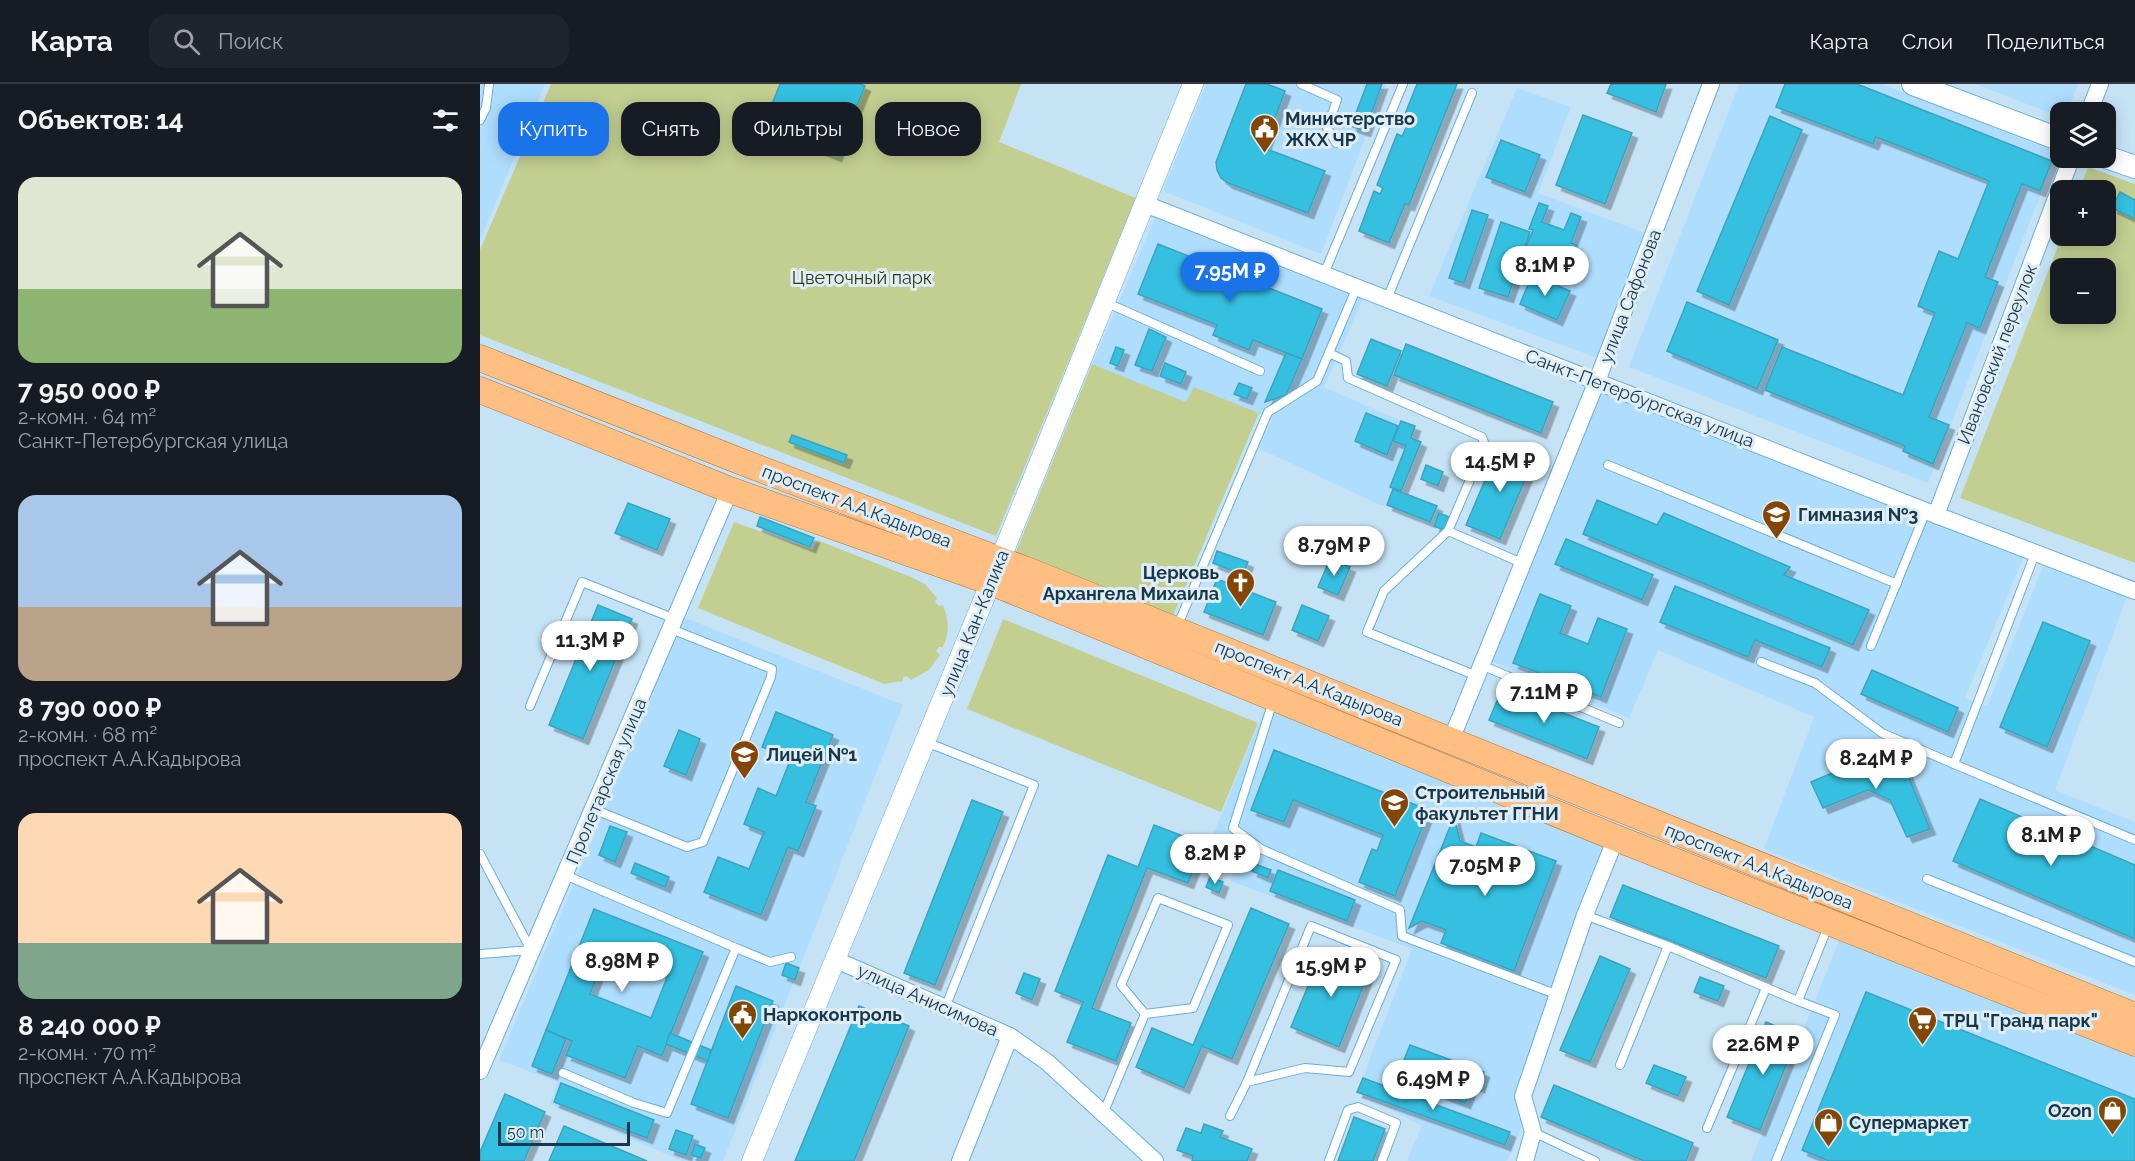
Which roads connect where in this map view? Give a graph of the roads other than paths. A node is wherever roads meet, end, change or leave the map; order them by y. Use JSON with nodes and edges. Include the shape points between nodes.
{"nodes":[{"id":1,"x":489,"y":84,"type":"edge"},
{"id":2,"x":1193,"y":84,"type":"edge"},
{"id":3,"x":1301,"y":84,"type":"edge"},
{"id":4,"x":1403,"y":84,"type":"edge"},
{"id":5,"x":1711,"y":84,"type":"edge"},
{"id":6,"x":1913,"y":84,"type":"edge"},
{"id":7,"x":2100,"y":84,"type":"edge"},
{"id":8,"x":1472,"y":93,"type":"dead end"},
{"id":9,"x":2093,"y":102,"type":"edge"},
{"id":10,"x":480,"y":120,"type":"edge"},
{"id":11,"x":2050,"y":142,"type":"edge"},
{"id":12,"x":1336,"y":143,"type":"dead end"},
{"id":13,"x":2116,"y":160,"type":"edge"},
{"id":14,"x":2135,"y":167,"type":"edge"},
{"id":15,"x":2059,"y":168,"type":"edge"},
{"id":16,"x":1145,"y":204,"type":"junction"},
{"id":17,"x":1324,"y":274,"type":"junction"},
{"id":18,"x":1357,"y":287,"type":"junction"},
{"id":19,"x":1387,"y":299,"type":"junction"},
{"id":20,"x":1105,"y":302,"type":"junction"},
{"id":21,"x":1329,"y":353,"type":"junction"},
{"id":22,"x":480,"y":357,"type":"edge"},
{"id":23,"x":1260,"y":371,"type":"dead end"},
{"id":24,"x":1597,"y":381,"type":"junction"},
{"id":25,"x":480,"y":390,"type":"edge"},
{"id":26,"x":1608,"y":465,"type":"dead end"},
{"id":27,"x":730,"y":490,"type":"junction"},
{"id":28,"x":1931,"y":513,"type":"junction"},
{"id":29,"x":1448,"y":531,"type":"junction"},
{"id":30,"x":2035,"y":554,"type":"junction"},
{"id":31,"x":1522,"y":564,"type":"junction"},
{"id":32,"x":995,"y":571,"type":"junction"},
{"id":33,"x":1897,"y":584,"type":"junction"},
{"id":34,"x":2135,"y":591,"type":"edge"},
{"id":35,"x":673,"y":624,"type":"junction"},
{"id":36,"x":1176,"y":630,"type":"junction"},
{"id":37,"x":1871,"y":646,"type":"dead end"},
{"id":38,"x":1761,"y":662,"type":"dead end"},
{"id":39,"x":1479,"y":671,"type":"junction"},
{"id":40,"x":1274,"y":698,"type":"junction"},
{"id":41,"x":530,"y":706,"type":"dead end"},
{"id":42,"x":1619,"y":723,"type":"dead end"},
{"id":43,"x":1451,"y":740,"type":"junction"},
{"id":44,"x":925,"y":742,"type":"junction"},
{"id":45,"x":1953,"y":764,"type":"junction"},
{"id":46,"x":593,"y":809,"type":"junction"},
{"id":47,"x":1616,"y":838,"type":"junction"},
{"id":48,"x":2135,"y":840,"type":"edge"},
{"id":49,"x":480,"y":854,"type":"edge"},
{"id":50,"x":565,"y":875,"type":"junction"},
{"id":51,"x":1927,"y":879,"type":"dead end"},
{"id":52,"x":1586,"y":915,"type":"junction"},
{"id":53,"x":1830,"y":923,"type":"junction"},
{"id":54,"x":1668,"y":946,"type":"junction"},
{"id":55,"x":736,"y":948,"type":"junction"},
{"id":56,"x":531,"y":950,"type":"junction"},
{"id":57,"x":480,"y":954,"type":"edge"},
{"id":58,"x":791,"y":957,"type":"dead end"},
{"id":59,"x":836,"y":960,"type":"junction"},
{"id":60,"x":2135,"y":962,"type":"edge"},
{"id":61,"x":1766,"y":988,"type":"junction"},
{"id":62,"x":1558,"y":995,"type":"junction"},
{"id":63,"x":1798,"y":1000,"type":"junction"},
{"id":64,"x":945,"y":1008,"type":"junction"},
{"id":65,"x":1145,"y":1014,"type":"junction"},
{"id":66,"x":2135,"y":1016,"type":"edge"},
{"id":67,"x":1010,"y":1036,"type":"junction"},
{"id":68,"x":2135,"y":1043,"type":"edge"},
{"id":69,"x":1620,"y":1065,"type":"dead end"},
{"id":70,"x":480,"y":1071,"type":"edge"},
{"id":71,"x":562,"y":1073,"type":"dead end"},
{"id":72,"x":1247,"y":1082,"type":"junction"},
{"id":73,"x":1103,"y":1114,"type":"junction"},
{"id":74,"x":1230,"y":1116,"type":"dead end"},
{"id":75,"x":1707,"y":1128,"type":"dead end"},
{"id":76,"x":1533,"y":1132,"type":"junction"},
{"id":77,"x":752,"y":1161,"type":"edge"},
{"id":78,"x":960,"y":1161,"type":"edge"},
{"id":79,"x":1155,"y":1161,"type":"edge"},
{"id":80,"x":1329,"y":1161,"type":"edge"},
{"id":81,"x":1382,"y":1161,"type":"edge"},
{"id":82,"x":1525,"y":1161,"type":"edge"},
{"id":83,"x":1595,"y":1161,"type":"edge"},
{"id":84,"x":1776,"y":1161,"type":"edge"}],
"edges":[{"from":1,"to":10,"type":"lane"},
{"from":2,"to":16,"type":"street","name":"улица Кан-Калика"},
{"from":3,"to":12,"type":"lane","via":[[1337,100],[1328,128]]},
{"from":4,"to":17,"type":"lane"},
{"from":5,"to":24,"type":"street","name":"улица Сафонова"},
{"from":6,"to":11,"type":"main road"},
{"from":7,"to":9,"type":"street"},
{"from":8,"to":19,"type":"lane"},
{"from":13,"to":14,"type":"main road"},
{"from":15,"to":28,"type":"street","name":"Ивановский переулок"},
{"from":16,"to":17,"type":"street","name":"Санкт-Петербургская улица"},
{"from":16,"to":20,"type":"street","name":"улица Кан-Калика"},
{"from":17,"to":18,"type":"street","name":"Санкт-Петербургская улица"},
{"from":18,"to":19,"type":"street","name":"Санкт-Петербургская улица"},
{"from":18,"to":21,"type":"lane"},
{"from":19,"to":24,"type":"street","name":"Санкт-Петербургская улица"},
{"from":20,"to":23,"type":"lane"},
{"from":20,"to":32,"type":"street","name":"улица Кан-Калика"},
{"from":21,"to":29,"type":"lane","via":[[1346,361],[1348,378],[1482,437],[1485,445]]},
{"from":21,"to":36,"type":"lane","via":[[1317,381],[1268,412]]},
{"from":22,"to":32,"type":"main road","name":"проспект А.А.Кадырова","via":[[742,462]]},
{"from":24,"to":28,"type":"street","name":"Санкт-Петербургская улица"},
{"from":24,"to":31,"type":"street","name":"улица Сафонова"},
{"from":25,"to":27,"type":"main road","name":"проспект А.А.Кадырова"},
{"from":26,"to":33,"type":"lane"},
{"from":27,"to":32,"type":"main road","name":"проспект А.А.Кадырова"},
{"from":27,"to":35,"type":"street","name":"Пролетарская улица"},
{"from":28,"to":30,"type":"street","name":"Санкт-Петербургская улица"},
{"from":28,"to":33,"type":"lane"},
{"from":29,"to":31,"type":"lane"},
{"from":29,"to":39,"type":"lane","via":[[1384,591],[1367,632]]},
{"from":30,"to":34,"type":"street","name":"Санкт-Петербургская улица"},
{"from":30,"to":45,"type":"lane"},
{"from":31,"to":39,"type":"street","name":"улица Сафонова"},
{"from":32,"to":36,"type":"main road","name":"проспект А.А.Кадырова"},
{"from":32,"to":40,"type":"main road","name":"проспект А.А.Кадырова"},
{"from":32,"to":44,"type":"street","name":"улица Кан-Калика"},
{"from":33,"to":37,"type":"lane"},
{"from":35,"to":41,"type":"lane","via":[[582,582]]},
{"from":35,"to":46,"type":"street","name":"Пролетарская улица"},
{"from":35,"to":46,"type":"lane","via":[[772,669],[703,842],[687,846]]},
{"from":36,"to":43,"type":"main road","name":"проспект А.А.Кадырова"},
{"from":38,"to":45,"type":"lane","via":[[1815,683],[1882,733]]},
{"from":39,"to":42,"type":"lane"},
{"from":39,"to":43,"type":"street","name":"улица Сафонова"},
{"from":40,"to":47,"type":"main road","name":"проспект А.А.Кадырова"},
{"from":40,"to":62,"type":"lane","via":[[1233,828],[1261,849],[1400,910],[1402,936]]},
{"from":43,"to":66,"type":"main road","name":"проспект А.А.Кадырова"},
{"from":44,"to":59,"type":"street","name":"улица Кан-Калика"},
{"from":44,"to":64,"type":"lane","via":[[1034,785]]},
{"from":45,"to":48,"type":"lane"},
{"from":46,"to":50,"type":"street","name":"Пролетарская улица"},
{"from":47,"to":52,"type":"street"},
{"from":47,"to":53,"type":"main road","name":"проспект А.А.Кадырова"},
{"from":49,"to":56,"type":"lane"},
{"from":50,"to":55,"type":"lane"},
{"from":50,"to":56,"type":"street","name":"Пролетарская улица"},
{"from":51,"to":60,"type":"lane"},
{"from":52,"to":54,"type":"lane"},
{"from":52,"to":62,"type":"street"},
{"from":53,"to":63,"type":"lane"},
{"from":53,"to":68,"type":"main road","name":"проспект А.А.Кадырова"},
{"from":54,"to":61,"type":"lane"},
{"from":54,"to":69,"type":"lane"},
{"from":55,"to":58,"type":"lane","via":[[770,962]]},
{"from":55,"to":71,"type":"lane","via":[[667,1113]]},
{"from":56,"to":57,"type":"lane"},
{"from":56,"to":70,"type":"street","name":"Пролетарская улица"},
{"from":59,"to":64,"type":"street","name":"улица Анисимова"},
{"from":59,"to":77,"type":"street","name":"улица Кан-Калика"},
{"from":61,"to":63,"type":"lane"},
{"from":61,"to":75,"type":"lane"},
{"from":62,"to":76,"type":"street","via":[[1523,1096]]},
{"from":63,"to":84,"type":"lane","via":[[1835,1016]]},
{"from":64,"to":67,"type":"street","name":"улица Анисимова"},
{"from":65,"to":65,"type":"lane","via":[[1121,985],[1158,898],[1228,925],[1192,1008]]},
{"from":65,"to":73,"type":"lane"},
{"from":67,"to":73,"type":"street","name":"улица Анисимова","via":[[1047,1062]]},
{"from":67,"to":78,"type":"street"},
{"from":72,"to":72,"type":"lane","via":[[1311,926],[1396,960],[1349,1072],[1305,1068]]},
{"from":72,"to":74,"type":"lane"},
{"from":73,"to":79,"type":"street","name":"улица Анисимова"},
{"from":76,"to":82,"type":"street"},
{"from":76,"to":83,"type":"lane"},
{"from":80,"to":81,"type":"lane","via":[[1348,1110],[1358,1107],[1396,1123]]}]}
